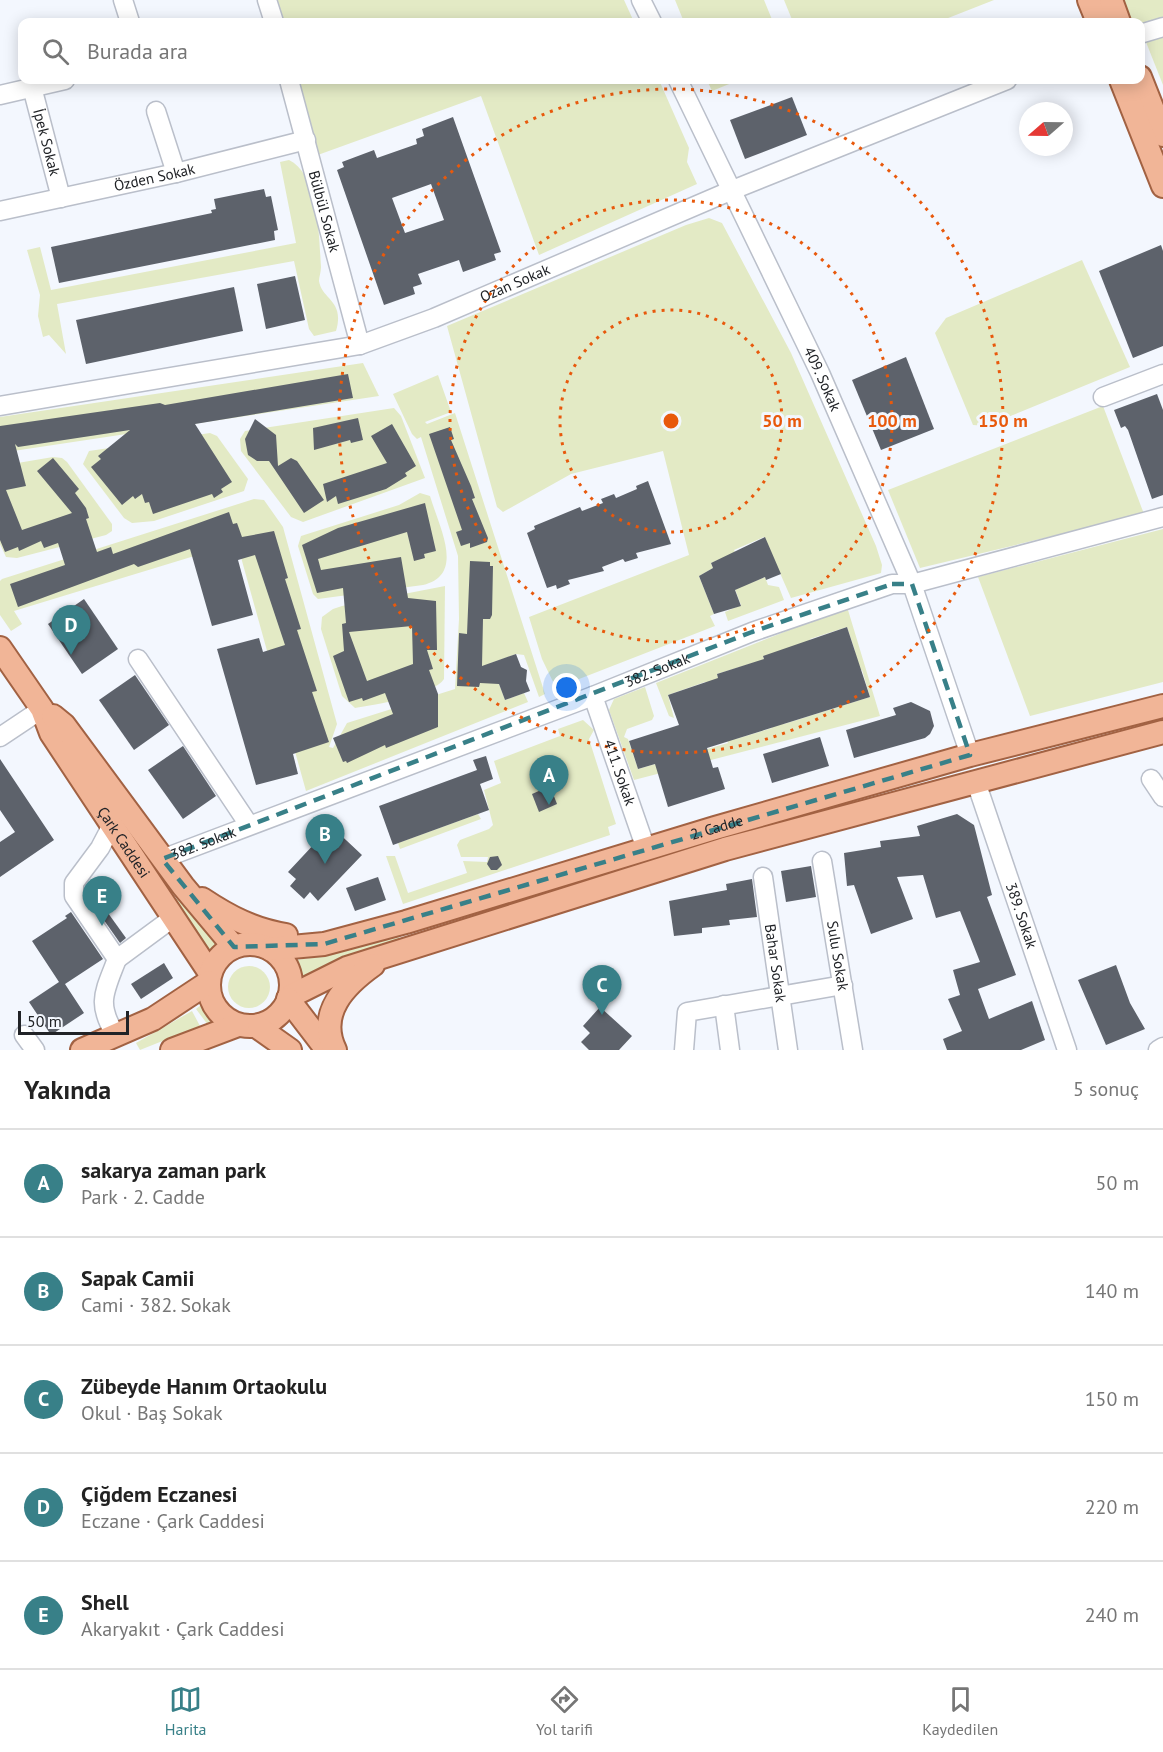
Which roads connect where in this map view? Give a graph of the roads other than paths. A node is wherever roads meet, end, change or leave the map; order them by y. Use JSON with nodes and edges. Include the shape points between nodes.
{"nodes":[{"id":1,"x":123,"y":0,"type":"edge"},
{"id":2,"x":267,"y":0,"type":"edge"},
{"id":3,"x":641,"y":0,"type":"edge"},
{"id":4,"x":1089,"y":0,"type":"edge"},
{"id":5,"x":1111,"y":0,"type":"edge"},
{"id":6,"x":129,"y":18,"type":"edge"},
{"id":7,"x":273,"y":18,"type":"edge"},
{"id":8,"x":650,"y":18,"type":"edge"},
{"id":9,"x":1096,"y":18,"type":"edge"},
{"id":10,"x":1118,"y":18,"type":"edge"},
{"id":11,"x":1163,"y":27,"type":"edge"},
{"id":12,"x":1145,"y":32,"type":"edge"},
{"id":13,"x":46,"y":84,"type":"edge"},
{"id":14,"x":290,"y":84,"type":"edge"},
{"id":15,"x":680,"y":84,"type":"edge"},
{"id":16,"x":997,"y":84,"type":"edge"},
{"id":17,"x":1122,"y":84,"type":"edge"},
{"id":18,"x":1143,"y":84,"type":"edge"},
{"id":19,"x":32,"y":87,"type":"junction"},
{"id":20,"x":0,"y":95,"type":"edge"},
{"id":21,"x":156,"y":111,"type":"dead end"},
{"id":22,"x":1163,"y":135,"type":"edge"},
{"id":23,"x":306,"y":140,"type":"junction"},
{"id":24,"x":176,"y":173,"type":"junction"},
{"id":25,"x":1163,"y":186,"type":"edge"},
{"id":26,"x":730,"y":191,"type":"junction"},
{"id":27,"x":61,"y":198,"type":"junction"},
{"id":28,"x":0,"y":212,"type":"edge"},
{"id":29,"x":360,"y":345,"type":"junction"},
{"id":30,"x":1163,"y":374,"type":"edge"},
{"id":31,"x":1103,"y":397,"type":"dead end"},
{"id":32,"x":0,"y":406,"type":"edge"},
{"id":33,"x":1163,"y":517,"type":"edge"},
{"id":34,"x":912,"y":584,"type":"junction"},
{"id":35,"x":0,"y":648,"type":"edge"},
{"id":36,"x":138,"y":659,"type":"dead end"},
{"id":37,"x":593,"y":696,"type":"junction"},
{"id":38,"x":1163,"y":706,"type":"edge"},
{"id":39,"x":42,"y":709,"type":"junction"},
{"id":40,"x":1163,"y":732,"type":"edge"},
{"id":41,"x":0,"y":737,"type":"edge"},
{"id":42,"x":970,"y":755,"type":"junction"},
{"id":43,"x":1151,"y":779,"type":"dead end"},
{"id":44,"x":976,"y":782,"type":"junction"},
{"id":45,"x":1163,"y":796,"type":"edge"},
{"id":46,"x":112,"y":825,"type":"junction"},
{"id":47,"x":249,"y":825,"type":"junction"},
{"id":48,"x":646,"y":849,"type":"junction"},
{"id":49,"x":162,"y":859,"type":"junction"},
{"id":50,"x":822,"y":861,"type":"dead end"},
{"id":51,"x":763,"y":877,"type":"dead end"},
{"id":52,"x":183,"y":886,"type":"junction"},
{"id":53,"x":174,"y":917,"type":"junction"},
{"id":54,"x":406,"y":922,"type":"junction"},
{"id":55,"x":234,"y":947,"type":"junction"},
{"id":56,"x":270,"y":949,"type":"junction"},
{"id":57,"x":388,"y":955,"type":"junction"},
{"id":58,"x":117,"y":959,"type":"junction"},
{"id":59,"x":209,"y":978,"type":"junction"},
{"id":60,"x":843,"y":985,"type":"junction"},
{"id":61,"x":780,"y":996,"type":"junction"},
{"id":62,"x":289,"y":998,"type":"junction"},
{"id":63,"x":724,"y":1005,"type":"junction"},
{"id":64,"x":247,"y":1025,"type":"junction"},
{"id":65,"x":24,"y":1035,"type":"dead end"},
{"id":66,"x":116,"y":1036,"type":"junction"},
{"id":67,"x":1163,"y":1047,"type":"edge"},
{"id":68,"x":35,"y":1050,"type":"edge"},
{"id":69,"x":82,"y":1050,"type":"edge"},
{"id":70,"x":172,"y":1050,"type":"edge"},
{"id":71,"x":290,"y":1050,"type":"edge"},
{"id":72,"x":327,"y":1050,"type":"edge"},
{"id":73,"x":335,"y":1050,"type":"edge"},
{"id":74,"x":684,"y":1050,"type":"edge"},
{"id":75,"x":730,"y":1050,"type":"edge"},
{"id":76,"x":788,"y":1050,"type":"edge"},
{"id":77,"x":853,"y":1050,"type":"edge"},
{"id":78,"x":1067,"y":1050,"type":"edge"},
{"id":79,"x":1158,"y":1050,"type":"edge"}],
"edges":[{"from":1,"to":6,"type":"street"},
{"from":2,"to":7,"type":"street"},
{"from":3,"to":8,"type":"street"},
{"from":4,"to":9,"type":"main road"},
{"from":5,"to":10,"type":"main road"},
{"from":11,"to":12,"type":"street"},
{"from":13,"to":19,"type":"street"},
{"from":14,"to":23,"type":"street","name":"Bülbül Sokak"},
{"from":15,"to":26,"type":"street","name":"409. Sokak"},
{"from":16,"to":26,"type":"street","name":"Ozan Sokak"},
{"from":17,"to":25,"type":"main road"},
{"from":18,"to":22,"type":"main road"},
{"from":19,"to":20,"type":"street"},
{"from":19,"to":27,"type":"street","name":"İpek Sokak"},
{"from":21,"to":24,"type":"street"},
{"from":23,"to":24,"type":"street","name":"Özden Sokak"},
{"from":23,"to":29,"type":"street","name":"Bülbül Sokak"},
{"from":24,"to":27,"type":"street","name":"Özden Sokak"},
{"from":26,"to":29,"type":"street","name":"Ozan Sokak","via":[[434,318]]},
{"from":26,"to":34,"type":"street","name":"409. Sokak","via":[[820,373]]},
{"from":27,"to":28,"type":"street","name":"Özden Sokak"},
{"from":29,"to":32,"type":"street","name":"Ozan Sokak"},
{"from":30,"to":31,"type":"street"},
{"from":33,"to":34,"type":"street","name":"382. Sokak"},
{"from":34,"to":37,"type":"street","name":"382. Sokak","via":[[892,585],[752,632]]},
{"from":34,"to":42,"type":"street","name":"409. Sokak"},
{"from":35,"to":39,"type":"main road","name":"Çark Caddesi"},
{"from":36,"to":47,"type":"street"},
{"from":37,"to":47,"type":"street","name":"382. Sokak"},
{"from":37,"to":48,"type":"street","name":"411. Sokak"},
{"from":38,"to":42,"type":"main road","name":"2. Cadde"},
{"from":39,"to":41,"type":"street"},
{"from":39,"to":46,"type":"main road","name":"Çark Caddesi","via":[[51,733]]},
{"from":39,"to":49,"type":"main road","name":"Çark Caddesi","via":[[64,725]]},
{"from":40,"to":44,"type":"main road","name":"2. Cadde"},
{"from":42,"to":48,"type":"main road","name":"2. Cadde"},
{"from":43,"to":45,"type":"street"},
{"from":44,"to":57,"type":"main road","name":"2. Cadde","via":[[725,849]]},
{"from":44,"to":78,"type":"street","name":"389. Sokak"},
{"from":46,"to":53,"type":"main road","name":"Çark Caddesi"},
{"from":46,"to":58,"type":"street","via":[[74,883],[74,896]]},
{"from":47,"to":49,"type":"street","name":"382. Sokak"},
{"from":48,"to":54,"type":"main road","name":"2. Cadde"},
{"from":49,"to":52,"type":"main road","name":"Çark Caddesi"},
{"from":50,"to":60,"type":"street","name":"Sulu Sokak"},
{"from":51,"to":61,"type":"street","name":"Bahar Sokak"},
{"from":52,"to":54,"type":"main road","via":[[240,922],[286,936],[302,938]]},
{"from":52,"to":55,"type":"main road","name":"Çark Caddesi"},
{"from":53,"to":58,"type":"street"},
{"from":53,"to":59,"type":"main road","name":"Çark Caddesi"},
{"from":54,"to":56,"type":"main road","name":"2. Cadde","via":[[324,944]]},
{"from":55,"to":56,"type":"main road","via":[[252,944]]},
{"from":55,"to":59,"type":"main road","via":[[219,957]]},
{"from":56,"to":62,"type":"main road","via":[[288,970]]},
{"from":57,"to":62,"type":"main road","name":"2. Cadde","via":[[347,968]]},
{"from":57,"to":73,"type":"main road","via":[[339,994],[329,1030]]},
{"from":58,"to":66,"type":"street","via":[[102,1000],[106,1021]]},
{"from":59,"to":64,"type":"main road","via":[[216,1009]]},
{"from":59,"to":66,"type":"main road","via":[[153,1018]]},
{"from":60,"to":61,"type":"street"},
{"from":60,"to":77,"type":"street","name":"Sulu Sokak"},
{"from":61,"to":63,"type":"street"},
{"from":61,"to":76,"type":"street","name":"Bahar Sokak"},
{"from":62,"to":64,"type":"main road","via":[[273,1019]]},
{"from":62,"to":72,"type":"main road"},
{"from":63,"to":74,"type":"street","via":[[687,1012]]},
{"from":63,"to":75,"type":"street"},
{"from":64,"to":70,"type":"main road"},
{"from":64,"to":71,"type":"main road"},
{"from":65,"to":68,"type":"street"},
{"from":66,"to":69,"type":"main road"},
{"from":67,"to":79,"type":"street"}]}
